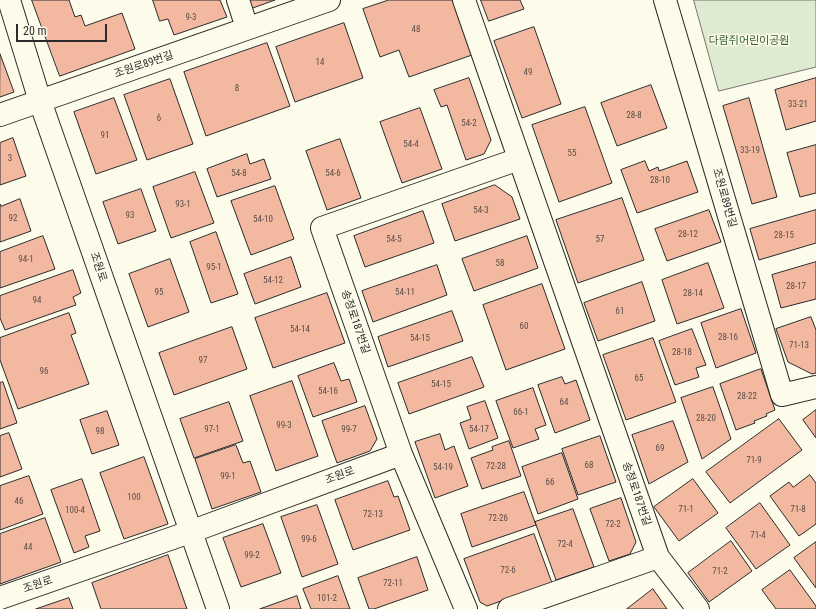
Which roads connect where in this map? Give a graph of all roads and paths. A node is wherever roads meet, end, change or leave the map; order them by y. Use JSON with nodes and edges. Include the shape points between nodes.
{"nodes":[{"id":1,"x":9,"y":0,"type":"edge"},
{"id":2,"x":238,"y":0,"type":"edge"},
{"id":3,"x":329,"y":0,"type":"edge"},
{"id":4,"x":464,"y":0,"type":"edge"},
{"id":5,"x":665,"y":0,"type":"edge"},
{"id":6,"x":248,"y":28,"type":"junction"},
{"id":7,"x":40,"y":101,"type":"junction"},
{"id":8,"x":0,"y":115,"type":"edge"},
{"id":9,"x":519,"y":159,"type":"junction"},
{"id":10,"x":816,"y":387,"type":"edge"},
{"id":11,"x":400,"y":454,"type":"junction"},
{"id":12,"x":190,"y":532,"type":"junction"},
{"id":13,"x":658,"y":557,"type":"junction"},
{"id":14,"x":0,"y":598,"type":"edge"},
{"id":15,"x":218,"y":609,"type":"edge"},
{"id":16,"x":466,"y":609,"type":"edge"},
{"id":17,"x":509,"y":609,"type":"edge"},
{"id":18,"x":698,"y":609,"type":"edge"}],
"edges":[{"from":1,"to":7,"type":"street","name":"조원로"},
{"from":2,"to":6,"type":"street"},
{"from":3,"to":6,"type":"street","name":"조원로89번길"},
{"from":4,"to":9,"type":"street","name":"송정로187번길"},
{"from":5,"to":10,"type":"street","name":"조원로89번길","via":[[782,396]]},
{"from":6,"to":7,"type":"street","name":"조원로89번길"},
{"from":7,"to":8,"type":"street","name":"조원로89번길"},
{"from":7,"to":12,"type":"street","name":"조원로"},
{"from":9,"to":11,"type":"street","name":"송정로187번길","via":[[322,228]]},
{"from":9,"to":13,"type":"street","name":"송정로187번길"},
{"from":11,"to":12,"type":"street","name":"조원로"},
{"from":11,"to":16,"type":"street","name":"송정로187번길"},
{"from":12,"to":14,"type":"street","name":"조원로"},
{"from":12,"to":15,"type":"street","name":"조원로"},
{"from":13,"to":17,"type":"street"},
{"from":13,"to":18,"type":"street","name":"송정로187번길"}]}
